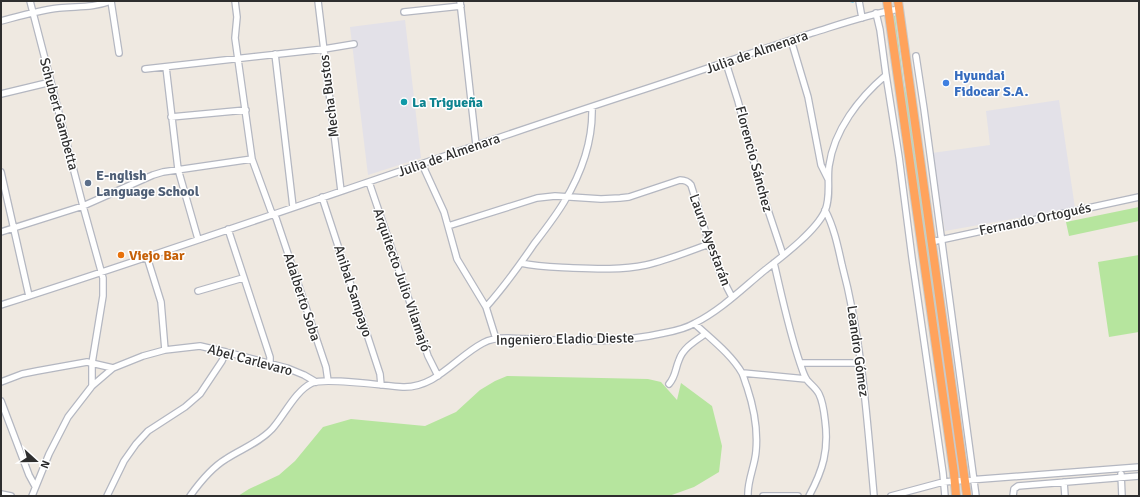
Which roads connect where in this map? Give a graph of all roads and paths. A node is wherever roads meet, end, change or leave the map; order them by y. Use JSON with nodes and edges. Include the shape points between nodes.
{"nodes":[{"id":1,"x":30,"y":1,"type":"edge"},
{"id":2,"x":111,"y":1,"type":"edge"},
{"id":3,"x":235,"y":1,"type":"edge"},
{"id":4,"x":318,"y":1,"type":"edge"},
{"id":5,"x":859,"y":1,"type":"edge"},
{"id":6,"x":887,"y":1,"type":"edge"},
{"id":7,"x":460,"y":3,"type":"edge"},
{"id":8,"x":898,"y":5,"type":"edge"},
{"id":9,"x":888,"y":11,"type":"junction"},
{"id":10,"x":404,"y":12,"type":"dead end"},
{"id":11,"x":33,"y":13,"type":"junction"},
{"id":12,"x":876,"y":13,"type":"junction"},
{"id":13,"x":862,"y":18,"type":"junction"},
{"id":14,"x":1,"y":21,"type":"edge"},
{"id":15,"x":791,"y":40,"type":"junction"},
{"id":16,"x":354,"y":44,"type":"dead end"},
{"id":17,"x":324,"y":50,"type":"junction"},
{"id":18,"x":119,"y":53,"type":"dead end"},
{"id":19,"x":275,"y":54,"type":"junction"},
{"id":20,"x":916,"y":56,"type":"dead end"},
{"id":21,"x":238,"y":58,"type":"junction"},
{"id":22,"x":726,"y":63,"type":"junction"},
{"id":23,"x":166,"y":67,"type":"junction"},
{"id":24,"x":145,"y":69,"type":"dead end"},
{"id":25,"x":886,"y":75,"type":"junction"},
{"id":26,"x":51,"y":82,"type":"junction"},
{"id":27,"x":1,"y":94,"type":"edge"},
{"id":28,"x":592,"y":107,"type":"junction"},
{"id":29,"x":246,"y":110,"type":"junction"},
{"id":30,"x":172,"y":117,"type":"junction"},
{"id":31,"x":476,"y":145,"type":"junction"},
{"id":32,"x":252,"y":160,"type":"junction"},
{"id":33,"x":422,"y":164,"type":"junction"},
{"id":34,"x":178,"y":169,"type":"junction"},
{"id":35,"x":1,"y":172,"type":"edge"},
{"id":36,"x":828,"y":179,"type":"junction"},
{"id":37,"x":369,"y":182,"type":"junction"},
{"id":38,"x":341,"y":192,"type":"junction"},
{"id":39,"x":568,"y":196,"type":"junction"},
{"id":40,"x":1139,"y":197,"type":"edge"},
{"id":41,"x":322,"y":198,"type":"junction"},
{"id":42,"x":83,"y":206,"type":"junction"},
{"id":43,"x":293,"y":207,"type":"junction"},
{"id":44,"x":825,"y":210,"type":"junction"},
{"id":45,"x":273,"y":214,"type":"junction"},
{"id":46,"x":448,"y":226,"type":"junction"},
{"id":47,"x":14,"y":228,"type":"junction"},
{"id":48,"x":228,"y":229,"type":"junction"},
{"id":49,"x":1,"y":232,"type":"edge"},
{"id":50,"x":198,"y":239,"type":"junction"},
{"id":51,"x":941,"y":239,"type":"junction"},
{"id":52,"x":931,"y":242,"type":"junction"},
{"id":53,"x":710,"y":244,"type":"junction"},
{"id":54,"x":783,"y":255,"type":"junction"},
{"id":55,"x":147,"y":257,"type":"junction"},
{"id":56,"x":521,"y":263,"type":"junction"},
{"id":57,"x":774,"y":263,"type":"junction"},
{"id":58,"x":102,"y":272,"type":"junction"},
{"id":59,"x":243,"y":278,"type":"junction"},
{"id":60,"x":198,"y":292,"type":"dead end"},
{"id":61,"x":29,"y":296,"type":"junction"},
{"id":62,"x":732,"y":297,"type":"junction"},
{"id":63,"x":1,"y":305,"type":"edge"},
{"id":64,"x":486,"y":307,"type":"junction"},
{"id":65,"x":695,"y":324,"type":"junction"},
{"id":66,"x":705,"y":334,"type":"junction"},
{"id":67,"x":496,"y":338,"type":"junction"},
{"id":68,"x":165,"y":350,"type":"junction"},
{"id":69,"x":226,"y":352,"type":"junction"},
{"id":70,"x":92,"y":363,"type":"junction"},
{"id":71,"x":270,"y":363,"type":"junction"},
{"id":72,"x":800,"y":363,"type":"junction"},
{"id":73,"x":860,"y":363,"type":"junction"},
{"id":74,"x":113,"y":368,"type":"junction"},
{"id":75,"x":742,"y":373,"type":"junction"},
{"id":76,"x":438,"y":376,"type":"junction"},
{"id":77,"x":806,"y":379,"type":"junction"},
{"id":78,"x":328,"y":381,"type":"junction"},
{"id":79,"x":1,"y":382,"type":"edge"},
{"id":80,"x":316,"y":382,"type":"junction"},
{"id":81,"x":669,"y":384,"type":"dead end"},
{"id":82,"x":381,"y":385,"type":"junction"},
{"id":83,"x":92,"y":386,"type":"junction"},
{"id":84,"x":1,"y":401,"type":"edge"},
{"id":85,"x":1139,"y":468,"type":"edge"},
{"id":86,"x":1121,"y":469,"type":"junction"},
{"id":87,"x":1139,"y":476,"type":"edge"},
{"id":88,"x":1121,"y":477,"type":"junction"},
{"id":89,"x":955,"y":481,"type":"junction"},
{"id":90,"x":965,"y":481,"type":"junction"},
{"id":91,"x":974,"y":481,"type":"junction"},
{"id":92,"x":943,"y":482,"type":"junction"},
{"id":93,"x":1064,"y":482,"type":"junction"},
{"id":94,"x":35,"y":486,"type":"junction"},
{"id":95,"x":1,"y":494,"type":"edge"},
{"id":96,"x":11,"y":496,"type":"edge"},
{"id":97,"x":32,"y":496,"type":"edge"},
{"id":98,"x":107,"y":496,"type":"edge"},
{"id":99,"x":190,"y":496,"type":"edge"},
{"id":100,"x":748,"y":496,"type":"edge"},
{"id":101,"x":763,"y":496,"type":"edge"},
{"id":102,"x":798,"y":496,"type":"edge"},
{"id":103,"x":809,"y":496,"type":"edge"},
{"id":104,"x":874,"y":496,"type":"edge"},
{"id":105,"x":891,"y":496,"type":"edge"},
{"id":106,"x":944,"y":496,"type":"edge"},
{"id":107,"x":956,"y":496,"type":"edge"},
{"id":108,"x":967,"y":496,"type":"edge"},
{"id":109,"x":976,"y":496,"type":"edge"},
{"id":110,"x":1013,"y":496,"type":"edge"},
{"id":111,"x":1066,"y":496,"type":"edge"},
{"id":112,"x":1122,"y":496,"type":"edge"}],
"edges":[{"from":1,"to":11,"type":"street","name":"Schubert Gambetta"},
{"from":2,"to":11,"type":"street","via":[[85,8],[59,8]]},
{"from":2,"to":18,"type":"street"},
{"from":3,"to":21,"type":"street","name":"Adalberto Soba"},
{"from":4,"to":17,"type":"street","name":"Mecha Bustos"},
{"from":5,"to":13,"type":"street"},
{"from":6,"to":9,"type":"highway"},
{"from":7,"to":10,"type":"street"},
{"from":7,"to":31,"type":"street"},
{"from":8,"to":9,"type":"street","name":"Julia de Almenara"},
{"from":8,"to":52,"type":"highway"},
{"from":9,"to":12,"type":"street","name":"Julia de Almenara"},
{"from":9,"to":89,"type":"highway"},
{"from":11,"to":14,"type":"street"},
{"from":11,"to":26,"type":"street","name":"Schubert Gambetta"},
{"from":12,"to":13,"type":"street","name":"Julia de Almenara"},
{"from":12,"to":25,"type":"street"},
{"from":13,"to":15,"type":"street","name":"Julia de Almenara"},
{"from":15,"to":22,"type":"street","name":"Julia de Almenara"},
{"from":15,"to":36,"type":"street","via":[[808,97],[821,165]]},
{"from":16,"to":17,"type":"street"},
{"from":17,"to":19,"type":"street"},
{"from":17,"to":38,"type":"street","name":"Mecha Bustos"},
{"from":19,"to":21,"type":"street"},
{"from":19,"to":43,"type":"street"},
{"from":20,"to":51,"type":"street"},
{"from":21,"to":23,"type":"street"},
{"from":21,"to":29,"type":"street","name":"Adalberto Soba"},
{"from":22,"to":28,"type":"street","name":"Julia de Almenara"},
{"from":22,"to":54,"type":"street","name":"Florencio Sánchez","via":[[761,189]]},
{"from":23,"to":24,"type":"street"},
{"from":23,"to":30,"type":"street"},
{"from":25,"to":36,"type":"street","name":"Ingeniero Eladio Dieste","via":[[866,95],[839,133],[830,157]]},
{"from":25,"to":92,"type":"street"},
{"from":26,"to":27,"type":"street"},
{"from":26,"to":42,"type":"street","name":"Schubert Gambetta"},
{"from":28,"to":31,"type":"street","name":"Julia de Almenara"},
{"from":28,"to":39,"type":"street","via":[[592,124],[586,150]]},
{"from":29,"to":30,"type":"street"},
{"from":29,"to":32,"type":"street","name":"Adalberto Soba"},
{"from":30,"to":34,"type":"street"},
{"from":31,"to":33,"type":"street","name":"Julia de Almenara"},
{"from":32,"to":34,"type":"street"},
{"from":32,"to":45,"type":"street","name":"Adalberto Soba"},
{"from":33,"to":37,"type":"street","name":"Julia de Almenara"},
{"from":33,"to":46,"type":"street"},
{"from":34,"to":42,"type":"street","via":[[152,175]]},
{"from":34,"to":50,"type":"street"},
{"from":35,"to":47,"type":"street"},
{"from":36,"to":44,"type":"street","name":"Ingeniero Eladio Dieste","via":[[829,198]]},
{"from":37,"to":38,"type":"street","name":"Julia de Almenara"},
{"from":37,"to":76,"type":"street","name":"Arquitecto Julio Vilamajó","via":[[428,356]]},
{"from":38,"to":41,"type":"street","name":"Julia de Almenara"},
{"from":39,"to":46,"type":"street","via":[[545,196],[528,200]]},
{"from":39,"to":53,"type":"street","name":"Lauro Ayestarán","via":[[601,199],[629,197],[680,180],[689,182]]},
{"from":39,"to":56,"type":"street"},
{"from":40,"to":51,"type":"street","name":"Fernando Ortogués"},
{"from":41,"to":43,"type":"street","name":"Julia de Almenara"},
{"from":41,"to":82,"type":"street","name":"Anibal Sampayo","via":[[380,374]]},
{"from":42,"to":47,"type":"street"},
{"from":42,"to":58,"type":"street","name":"Schubert Gambetta"},
{"from":43,"to":45,"type":"street","name":"Julia de Almenara"},
{"from":44,"to":54,"type":"street","name":"Ingeniero Eladio Dieste","via":[[811,229]]},
{"from":44,"to":73,"type":"street","name":"Leandro Gómez","via":[[830,219],[848,286]]},
{"from":45,"to":48,"type":"street","name":"Julia de Almenara"},
{"from":45,"to":78,"type":"street","name":"Adalberto Soba","via":[[326,367]]},
{"from":46,"to":64,"type":"street","via":[[457,259]]},
{"from":47,"to":49,"type":"street"},
{"from":47,"to":61,"type":"street"},
{"from":48,"to":50,"type":"street","name":"Julia de Almenara"},
{"from":48,"to":59,"type":"street"},
{"from":50,"to":55,"type":"street","name":"Julia de Almenara"},
{"from":51,"to":52,"type":"street","name":"Fernando Ortogués"},
{"from":51,"to":91,"type":"street"},
{"from":52,"to":90,"type":"highway"},
{"from":53,"to":56,"type":"street","via":[[648,265],[629,268],[566,268]]},
{"from":53,"to":62,"type":"street","name":"Lauro Ayestarán"},
{"from":54,"to":57,"type":"street","name":"Ingeniero Eladio Dieste"},
{"from":55,"to":58,"type":"street","name":"Julia de Almenara"},
{"from":55,"to":68,"type":"street","via":[[161,302]]},
{"from":56,"to":64,"type":"street"},
{"from":57,"to":62,"type":"street","name":"Ingeniero Eladio Dieste"},
{"from":57,"to":72,"type":"street"},
{"from":58,"to":61,"type":"street","name":"Julia de Almenara"},
{"from":58,"to":70,"type":"street","name":"Schubert Gambetta","via":[[103,296]]},
{"from":59,"to":60,"type":"street"},
{"from":59,"to":71,"type":"street"},
{"from":61,"to":63,"type":"street","name":"Julia de Almenara"},
{"from":62,"to":65,"type":"street","name":"Ingeniero Eladio Dieste"},
{"from":64,"to":67,"type":"street"},
{"from":65,"to":66,"type":"street"},
{"from":65,"to":67,"type":"street","name":"Ingeniero Eladio Dieste","via":[[653,336],[621,340]]},
{"from":66,"to":75,"type":"street"},
{"from":66,"to":81,"type":"street","via":[[684,351],[675,376]]},
{"from":67,"to":76,"type":"street","name":"Ingeniero Eladio Dieste","via":[[474,348]]},
{"from":68,"to":69,"type":"street","name":"Abel Carlevaro","via":[[200,346]]},
{"from":68,"to":74,"type":"street","name":"Abel Carlevaro"},
{"from":69,"to":71,"type":"street","name":"Abel Carlevaro"},
{"from":69,"to":98,"type":"street","via":[[200,394],[188,405],[148,431],[136,444],[119,470]]},
{"from":70,"to":74,"type":"street"},
{"from":70,"to":79,"type":"street","via":[[56,366]]},
{"from":70,"to":83,"type":"street","name":"Schubert Gambetta"},
{"from":71,"to":80,"type":"street","name":"Abel Carlevaro"},
{"from":72,"to":73,"type":"street"},
{"from":72,"to":77,"type":"street"},
{"from":73,"to":104,"type":"street","name":"Leandro Gómez"},
{"from":74,"to":83,"type":"street","name":"Abel Carlevaro"},
{"from":75,"to":77,"type":"street"},
{"from":75,"to":100,"type":"street","via":[[754,410],[757,437]]},
{"from":76,"to":82,"type":"street","name":"Ingeniero Eladio Dieste","via":[[412,387]]},
{"from":77,"to":103,"type":"street","via":[[817,391],[822,402],[827,438],[821,470]]},
{"from":78,"to":80,"type":"street","name":"Ingeniero Eladio Dieste"},
{"from":78,"to":82,"type":"street","name":"Ingeniero Eladio Dieste"},
{"from":80,"to":99,"type":"street","via":[[301,392],[269,432],[218,464]]},
{"from":83,"to":94,"type":"street","name":"Abel Carlevaro","via":[[68,417]]},
{"from":84,"to":94,"type":"street"},
{"from":85,"to":86,"type":"street"},
{"from":86,"to":88,"type":"street"},
{"from":86,"to":91,"type":"street"},
{"from":87,"to":88,"type":"street"},
{"from":88,"to":93,"type":"street"},
{"from":88,"to":112,"type":"street"},
{"from":89,"to":90,"type":"street"},
{"from":89,"to":92,"type":"street"},
{"from":89,"to":107,"type":"highway"},
{"from":90,"to":91,"type":"street"},
{"from":90,"to":108,"type":"highway"},
{"from":91,"to":109,"type":"street"},
{"from":92,"to":105,"type":"street"},
{"from":92,"to":106,"type":"street"},
{"from":93,"to":110,"type":"street","via":[[1018,486],[1014,489]]},
{"from":93,"to":111,"type":"street"},
{"from":94,"to":97,"type":"street","name":"Abel Carlevaro"},
{"from":95,"to":96,"type":"street"},
{"from":101,"to":102,"type":"street"}]}
